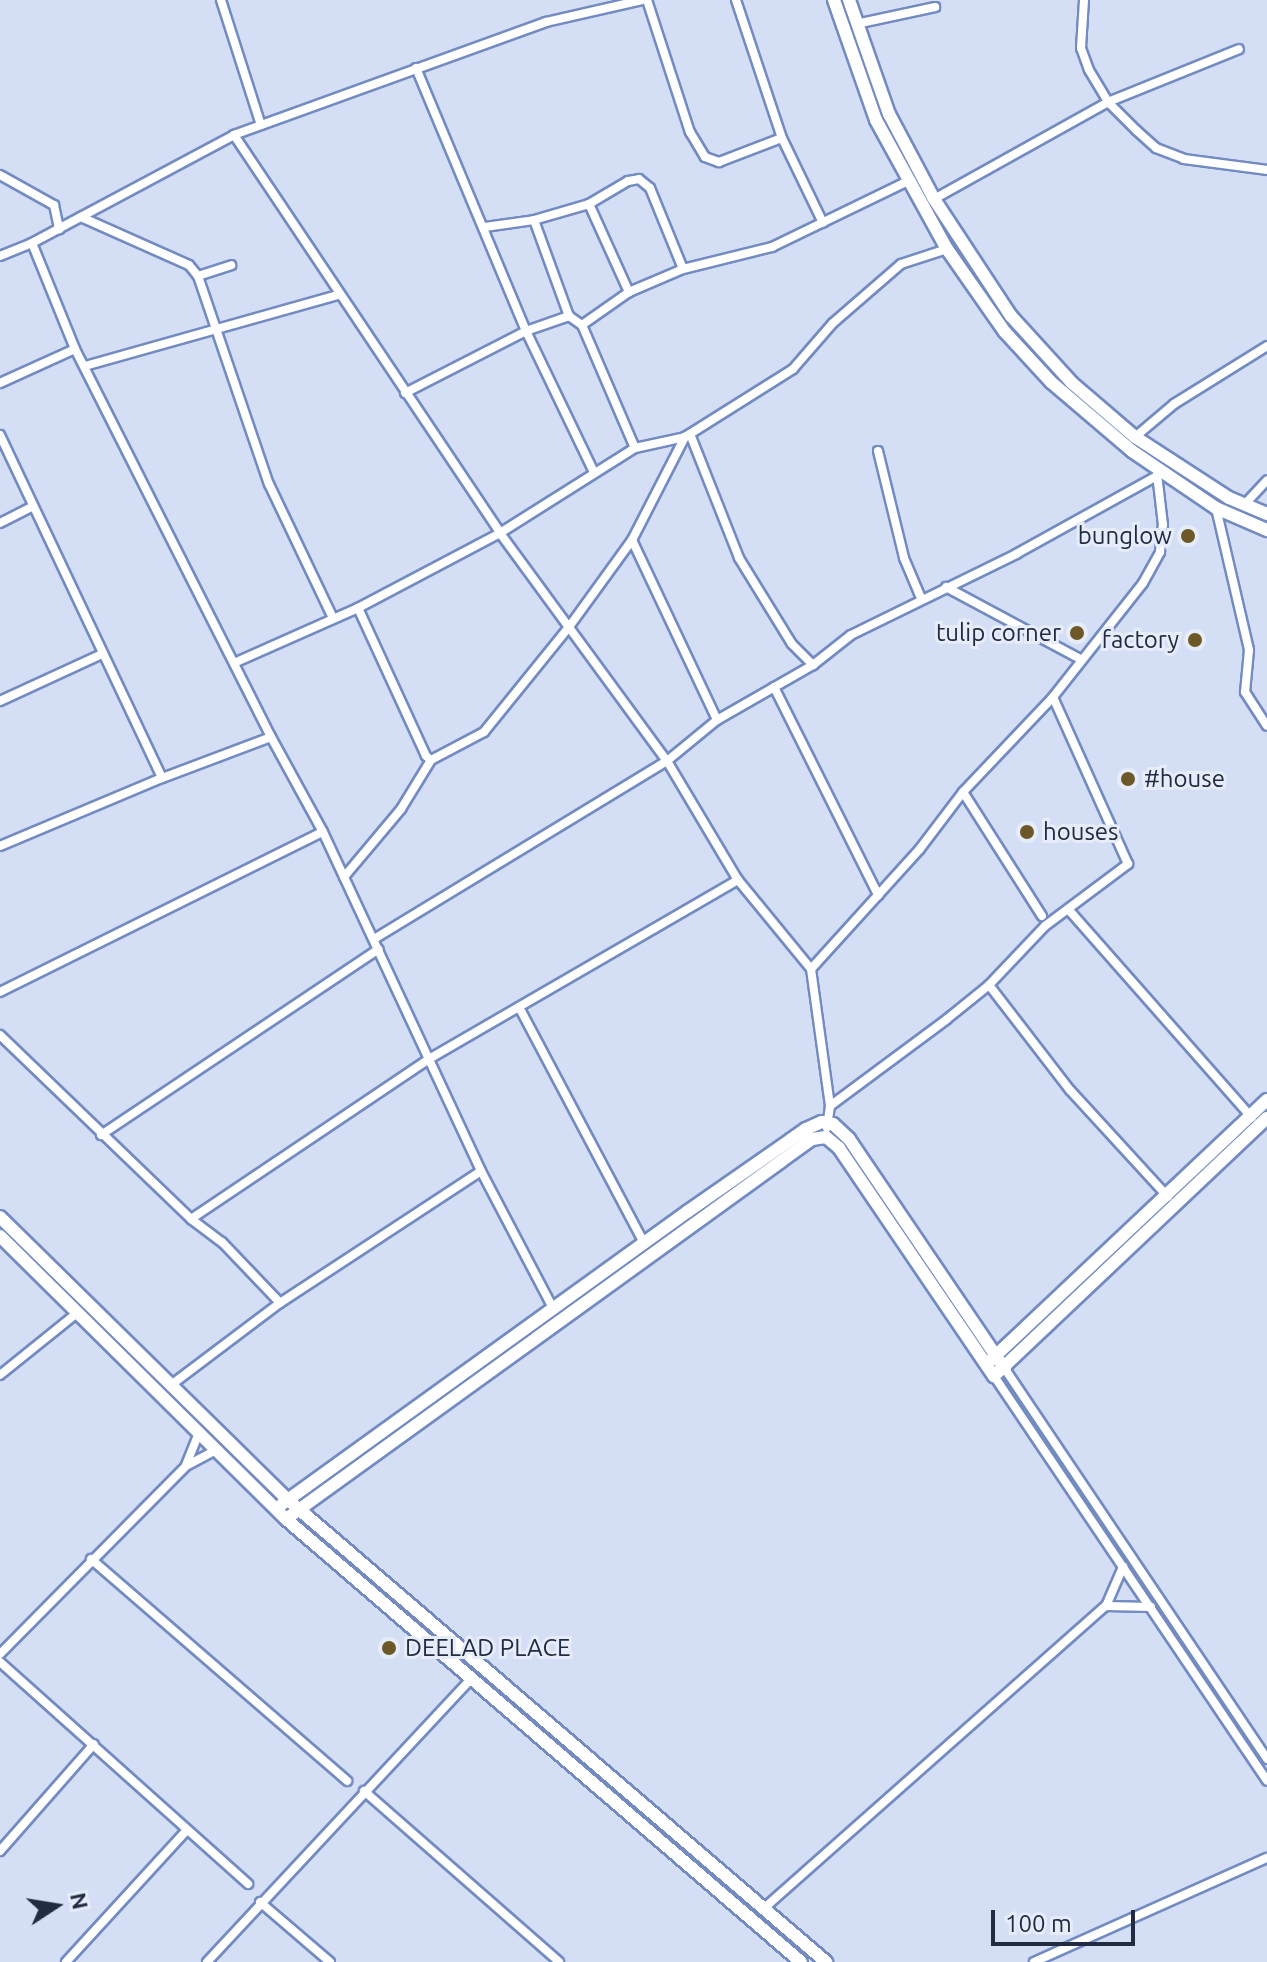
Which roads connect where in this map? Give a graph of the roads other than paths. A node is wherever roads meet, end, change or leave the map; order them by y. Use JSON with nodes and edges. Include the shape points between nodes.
{"nodes":[{"id":1,"x":221,"y":0,"type":"edge"},
{"id":2,"x":645,"y":0,"type":"edge"},
{"id":3,"x":736,"y":0,"type":"edge"},
{"id":4,"x":834,"y":0,"type":"edge"},
{"id":5,"x":849,"y":0,"type":"edge"},
{"id":6,"x":1084,"y":0,"type":"edge"},
{"id":7,"x":935,"y":7,"type":"dead end"},
{"id":8,"x":856,"y":24,"type":"junction"},
{"id":9,"x":1239,"y":49,"type":"dead end"},
{"id":10,"x":416,"y":68,"type":"junction"},
{"id":11,"x":1108,"y":102,"type":"junction"},
{"id":12,"x":261,"y":125,"type":"junction"},
{"id":13,"x":234,"y":135,"type":"junction"},
{"id":14,"x":782,"y":138,"type":"junction"},
{"id":15,"x":1267,"y":170,"type":"edge"},
{"id":16,"x":0,"y":175,"type":"edge"},
{"id":17,"x":908,"y":181,"type":"junction"},
{"id":18,"x":934,"y":199,"type":"junction"},
{"id":19,"x":589,"y":204,"type":"junction"},
{"id":20,"x":81,"y":217,"type":"junction"},
{"id":21,"x":534,"y":220,"type":"junction"},
{"id":22,"x":823,"y":223,"type":"junction"},
{"id":23,"x":485,"y":227,"type":"junction"},
{"id":24,"x":59,"y":229,"type":"junction"},
{"id":25,"x":32,"y":243,"type":"junction"},
{"id":26,"x":947,"y":249,"type":"junction"},
{"id":27,"x":0,"y":256,"type":"edge"},
{"id":28,"x":231,"y":265,"type":"dead end"},
{"id":29,"x":683,"y":269,"type":"junction"},
{"id":30,"x":198,"y":276,"type":"junction"},
{"id":31,"x":629,"y":292,"type":"junction"},
{"id":32,"x":338,"y":295,"type":"junction"},
{"id":33,"x":569,"y":316,"type":"junction"},
{"id":34,"x":582,"y":325,"type":"junction"},
{"id":35,"x":216,"y":329,"type":"junction"},
{"id":36,"x":526,"y":331,"type":"junction"},
{"id":37,"x":1267,"y":346,"type":"edge"},
{"id":38,"x":75,"y":349,"type":"junction"},
{"id":39,"x":85,"y":366,"type":"junction"},
{"id":40,"x":0,"y":383,"type":"edge"},
{"id":41,"x":405,"y":393,"type":"junction"},
{"id":42,"x":0,"y":435,"type":"edge"},
{"id":43,"x":688,"y":436,"type":"junction"},
{"id":44,"x":1135,"y":437,"type":"junction"},
{"id":45,"x":635,"y":448,"type":"junction"},
{"id":46,"x":878,"y":451,"type":"dead end"},
{"id":47,"x":594,"y":472,"type":"junction"},
{"id":48,"x":1158,"y":474,"type":"junction"},
{"id":49,"x":1267,"y":480,"type":"edge"},
{"id":50,"x":1244,"y":505,"type":"junction"},
{"id":51,"x":33,"y":506,"type":"junction"},
{"id":52,"x":1216,"y":508,"type":"junction"},
{"id":53,"x":1267,"y":514,"type":"edge"},
{"id":54,"x":0,"y":523,"type":"edge"},
{"id":55,"x":1267,"y":530,"type":"edge"},
{"id":56,"x":500,"y":533,"type":"junction"},
{"id":57,"x":632,"y":540,"type":"junction"},
{"id":58,"x":946,"y":587,"type":"junction"},
{"id":59,"x":921,"y":598,"type":"junction"},
{"id":60,"x":358,"y":608,"type":"junction"},
{"id":61,"x":332,"y":616,"type":"junction"},
{"id":62,"x":569,"y":627,"type":"junction"},
{"id":63,"x":102,"y":654,"type":"junction"},
{"id":64,"x":1080,"y":659,"type":"junction"},
{"id":65,"x":234,"y":663,"type":"junction"},
{"id":66,"x":813,"y":665,"type":"junction"},
{"id":67,"x":774,"y":687,"type":"junction"},
{"id":68,"x":1053,"y":697,"type":"junction"},
{"id":69,"x":0,"y":701,"type":"edge"},
{"id":70,"x":717,"y":720,"type":"junction"},
{"id":71,"x":1267,"y":726,"type":"edge"},
{"id":72,"x":271,"y":737,"type":"junction"},
{"id":73,"x":431,"y":760,"type":"junction"},
{"id":74,"x":667,"y":761,"type":"junction"},
{"id":75,"x":162,"y":778,"type":"junction"},
{"id":76,"x":963,"y":792,"type":"junction"},
{"id":77,"x":323,"y":832,"type":"junction"},
{"id":78,"x":0,"y":846,"type":"edge"},
{"id":79,"x":344,"y":877,"type":"junction"},
{"id":80,"x":738,"y":880,"type":"junction"},
{"id":81,"x":878,"y":895,"type":"junction"},
{"id":82,"x":1068,"y":909,"type":"junction"},
{"id":83,"x":1042,"y":916,"type":"dead end"},
{"id":84,"x":374,"y":939,"type":"junction"},
{"id":85,"x":379,"y":949,"type":"junction"},
{"id":86,"x":811,"y":969,"type":"junction"},
{"id":87,"x":989,"y":985,"type":"junction"},
{"id":88,"x":0,"y":992,"type":"edge"},
{"id":89,"x":519,"y":1007,"type":"junction"},
{"id":90,"x":0,"y":1035,"type":"edge"},
{"id":91,"x":429,"y":1059,"type":"junction"},
{"id":92,"x":1267,"y":1100,"type":"edge"},
{"id":93,"x":830,"y":1106,"type":"junction"},
{"id":94,"x":1252,"y":1118,"type":"junction"},
{"id":95,"x":1267,"y":1118,"type":"edge"},
{"id":96,"x":828,"y":1122,"type":"junction"},
{"id":97,"x":101,"y":1135,"type":"junction"},
{"id":98,"x":826,"y":1137,"type":"junction"},
{"id":99,"x":481,"y":1171,"type":"junction"},
{"id":100,"x":1168,"y":1197,"type":"junction"},
{"id":101,"x":0,"y":1217,"type":"edge"},
{"id":102,"x":191,"y":1219,"type":"junction"},
{"id":103,"x":0,"y":1236,"type":"edge"},
{"id":104,"x":644,"y":1243,"type":"junction"},
{"id":105,"x":585,"y":1295,"type":"junction"},
{"id":106,"x":280,"y":1303,"type":"junction"},
{"id":107,"x":554,"y":1310,"type":"junction"},
{"id":108,"x":77,"y":1313,"type":"junction"},
{"id":109,"x":991,"y":1360,"type":"junction"},
{"id":110,"x":1000,"y":1372,"type":"junction"},
{"id":111,"x":0,"y":1375,"type":"edge"},
{"id":112,"x":171,"y":1385,"type":"junction"},
{"id":113,"x":199,"y":1433,"type":"junction"},
{"id":114,"x":216,"y":1450,"type":"junction"},
{"id":115,"x":186,"y":1466,"type":"junction"},
{"id":116,"x":287,"y":1499,"type":"junction"},
{"id":117,"x":276,"y":1509,"type":"junction"},
{"id":118,"x":298,"y":1509,"type":"junction"},
{"id":119,"x":286,"y":1519,"type":"junction"},
{"id":120,"x":91,"y":1559,"type":"junction"},
{"id":121,"x":1123,"y":1567,"type":"junction"},
{"id":122,"x":1106,"y":1606,"type":"junction"},
{"id":123,"x":1151,"y":1607,"type":"junction"},
{"id":124,"x":0,"y":1654,"type":"edge"},
{"id":125,"x":0,"y":1662,"type":"edge"},
{"id":126,"x":471,"y":1679,"type":"junction"},
{"id":127,"x":94,"y":1744,"type":"junction"},
{"id":128,"x":1267,"y":1759,"type":"edge"},
{"id":129,"x":1267,"y":1780,"type":"edge"},
{"id":130,"x":347,"y":1781,"type":"dead end"},
{"id":131,"x":364,"y":1791,"type":"junction"},
{"id":132,"x":186,"y":1831,"type":"junction"},
{"id":133,"x":0,"y":1851,"type":"edge"},
{"id":134,"x":1267,"y":1858,"type":"edge"},
{"id":135,"x":248,"y":1884,"type":"dead end"},
{"id":136,"x":260,"y":1902,"type":"junction"},
{"id":137,"x":763,"y":1909,"type":"junction"},
{"id":138,"x":66,"y":1962,"type":"edge"},
{"id":139,"x":207,"y":1962,"type":"edge"},
{"id":140,"x":330,"y":1962,"type":"edge"},
{"id":141,"x":559,"y":1962,"type":"edge"},
{"id":142,"x":801,"y":1962,"type":"edge"},
{"id":143,"x":826,"y":1962,"type":"edge"},
{"id":144,"x":1034,"y":1962,"type":"edge"}],
"edges":[{"from":1,"to":12,"type":"street"},
{"from":2,"to":10,"type":"street","via":[[546,22]]},
{"from":2,"to":14,"type":"street","via":[[690,132],[705,157],[719,162]]},
{"from":3,"to":14,"type":"street"},
{"from":4,"to":17,"type":"main road","via":[[876,120]]},
{"from":5,"to":8,"type":"main road"},
{"from":6,"to":11,"type":"street","via":[[1081,48]]},
{"from":7,"to":8,"type":"street"},
{"from":8,"to":18,"type":"main road","via":[[889,114]]},
{"from":9,"to":11,"type":"street"},
{"from":10,"to":12,"type":"street"},
{"from":10,"to":23,"type":"street"},
{"from":11,"to":15,"type":"street","via":[[1156,148],[1184,159]]},
{"from":11,"to":18,"type":"street"},
{"from":12,"to":13,"type":"street"},
{"from":13,"to":20,"type":"street"},
{"from":13,"to":32,"type":"street"},
{"from":14,"to":22,"type":"street"},
{"from":16,"to":24,"type":"street","via":[[54,205]]},
{"from":17,"to":22,"type":"street"},
{"from":17,"to":26,"type":"main road"},
{"from":18,"to":44,"type":"main road","via":[[1011,316],[1072,383]]},
{"from":19,"to":21,"type":"street"},
{"from":19,"to":29,"type":"street","via":[[639,179],[650,188]]},
{"from":19,"to":31,"type":"street"},
{"from":20,"to":24,"type":"street"},
{"from":20,"to":30,"type":"street","via":[[189,265]]},
{"from":21,"to":23,"type":"street"},
{"from":21,"to":33,"type":"street"},
{"from":22,"to":29,"type":"street","via":[[772,247]]},
{"from":23,"to":36,"type":"street"},
{"from":24,"to":25,"type":"street"},
{"from":25,"to":27,"type":"street"},
{"from":25,"to":38,"type":"street"},
{"from":26,"to":43,"type":"street","via":[[901,264],[833,323],[793,369]]},
{"from":26,"to":48,"type":"main road","via":[[1027,359]]},
{"from":28,"to":30,"type":"street"},
{"from":29,"to":31,"type":"street"},
{"from":30,"to":35,"type":"street"},
{"from":31,"to":34,"type":"street"},
{"from":32,"to":35,"type":"street"},
{"from":32,"to":41,"type":"street"},
{"from":33,"to":34,"type":"street"},
{"from":33,"to":36,"type":"street"},
{"from":34,"to":45,"type":"street"},
{"from":35,"to":39,"type":"street"},
{"from":35,"to":61,"type":"street","via":[[269,484]]},
{"from":36,"to":41,"type":"street"},
{"from":36,"to":47,"type":"street"},
{"from":37,"to":44,"type":"street","via":[[1174,404]]},
{"from":38,"to":39,"type":"street"},
{"from":38,"to":40,"type":"street"},
{"from":39,"to":65,"type":"street"},
{"from":41,"to":56,"type":"street"},
{"from":42,"to":51,"type":"street"},
{"from":43,"to":45,"type":"street"},
{"from":43,"to":57,"type":"street"},
{"from":43,"to":66,"type":"street","via":[[739,558],[792,644]]},
{"from":44,"to":50,"type":"main road"},
{"from":45,"to":47,"type":"street"},
{"from":46,"to":59,"type":"street","via":[[904,558]]},
{"from":47,"to":56,"type":"street"},
{"from":48,"to":52,"type":"main road"},
{"from":48,"to":58,"type":"street"},
{"from":48,"to":64,"type":"street","via":[[1160,552],[1143,583]]},
{"from":49,"to":50,"type":"street"},
{"from":50,"to":53,"type":"main road"},
{"from":51,"to":54,"type":"street"},
{"from":51,"to":63,"type":"street"},
{"from":52,"to":55,"type":"main road"},
{"from":52,"to":71,"type":"street","via":[[1249,650],[1245,692]]},
{"from":56,"to":60,"type":"street"},
{"from":56,"to":62,"type":"street"},
{"from":57,"to":62,"type":"street"},
{"from":57,"to":70,"type":"street"},
{"from":58,"to":59,"type":"street"},
{"from":58,"to":64,"type":"street"},
{"from":59,"to":66,"type":"street","via":[[851,635]]},
{"from":60,"to":61,"type":"street"},
{"from":60,"to":73,"type":"street"},
{"from":61,"to":65,"type":"street"},
{"from":62,"to":73,"type":"street","via":[[484,732]]},
{"from":62,"to":74,"type":"street"},
{"from":63,"to":69,"type":"street"},
{"from":63,"to":75,"type":"street"},
{"from":64,"to":68,"type":"street"},
{"from":65,"to":72,"type":"street"},
{"from":66,"to":67,"type":"street"},
{"from":67,"to":70,"type":"street"},
{"from":67,"to":81,"type":"street"},
{"from":68,"to":76,"type":"street"},
{"from":68,"to":82,"type":"street","via":[[1128,860],[1125,869]]},
{"from":70,"to":74,"type":"street"},
{"from":72,"to":75,"type":"street"},
{"from":72,"to":77,"type":"street"},
{"from":73,"to":79,"type":"street","via":[[401,809]]},
{"from":74,"to":80,"type":"street"},
{"from":74,"to":84,"type":"street"},
{"from":75,"to":78,"type":"street"},
{"from":76,"to":81,"type":"street"},
{"from":76,"to":83,"type":"street"},
{"from":77,"to":79,"type":"street"},
{"from":77,"to":88,"type":"street"},
{"from":79,"to":84,"type":"street"},
{"from":80,"to":86,"type":"street"},
{"from":80,"to":89,"type":"street"},
{"from":81,"to":86,"type":"street"},
{"from":82,"to":87,"type":"street"},
{"from":82,"to":94,"type":"street"},
{"from":84,"to":85,"type":"street"},
{"from":85,"to":91,"type":"street"},
{"from":85,"to":97,"type":"street"},
{"from":86,"to":93,"type":"street"},
{"from":87,"to":93,"type":"street"},
{"from":87,"to":100,"type":"street","via":[[1070,1090]]},
{"from":89,"to":91,"type":"street"},
{"from":89,"to":104,"type":"street"},
{"from":90,"to":97,"type":"street"},
{"from":91,"to":99,"type":"street"},
{"from":91,"to":102,"type":"street"},
{"from":92,"to":94,"type":"main road"},
{"from":93,"to":96,"type":"street"},
{"from":94,"to":100,"type":"main road"},
{"from":95,"to":110,"type":"main road"},
{"from":96,"to":98,"type":"street"},
{"from":96,"to":104,"type":"main road","via":[[806,1129]]},
{"from":96,"to":109,"type":"main road","via":[[849,1139]]},
{"from":97,"to":102,"type":"street"},
{"from":98,"to":105,"type":"main road","via":[[812,1139]]},
{"from":98,"to":109,"type":"main road"},
{"from":99,"to":106,"type":"street"},
{"from":99,"to":107,"type":"street"},
{"from":100,"to":109,"type":"main road"},
{"from":101,"to":112,"type":"main road"},
{"from":102,"to":106,"type":"street","via":[[222,1242]]},
{"from":103,"to":108,"type":"main road"},
{"from":104,"to":105,"type":"main road"},
{"from":105,"to":107,"type":"main road"},
{"from":105,"to":118,"type":"main road"},
{"from":106,"to":112,"type":"street"},
{"from":107,"to":116,"type":"main road"},
{"from":108,"to":111,"type":"street"},
{"from":108,"to":113,"type":"main road"},
{"from":109,"to":110,"type":"main road"},
{"from":110,"to":121,"type":"street"},
{"from":110,"to":128,"type":"street"},
{"from":112,"to":116,"type":"main road"},
{"from":113,"to":114,"type":"main road"},
{"from":113,"to":115,"type":"street"},
{"from":114,"to":115,"type":"street"},
{"from":114,"to":117,"type":"main road"},
{"from":115,"to":120,"type":"street"},
{"from":116,"to":117,"type":"main road"},
{"from":116,"to":118,"type":"main road"},
{"from":117,"to":119,"type":"main road"},
{"from":118,"to":119,"type":"main road"},
{"from":118,"to":137,"type":"main road"},
{"from":119,"to":126,"type":"main road"},
{"from":120,"to":124,"type":"street"},
{"from":120,"to":130,"type":"street"},
{"from":121,"to":122,"type":"street"},
{"from":121,"to":123,"type":"street"},
{"from":122,"to":123,"type":"street"},
{"from":122,"to":137,"type":"street"},
{"from":123,"to":129,"type":"street"},
{"from":125,"to":127,"type":"street"},
{"from":126,"to":131,"type":"street"},
{"from":126,"to":142,"type":"main road"},
{"from":127,"to":132,"type":"street"},
{"from":127,"to":133,"type":"street"},
{"from":131,"to":136,"type":"street"},
{"from":131,"to":141,"type":"street"},
{"from":132,"to":135,"type":"street"},
{"from":132,"to":138,"type":"street"},
{"from":134,"to":144,"type":"street"},
{"from":136,"to":139,"type":"street"},
{"from":136,"to":140,"type":"street"},
{"from":137,"to":143,"type":"main road"}]}
